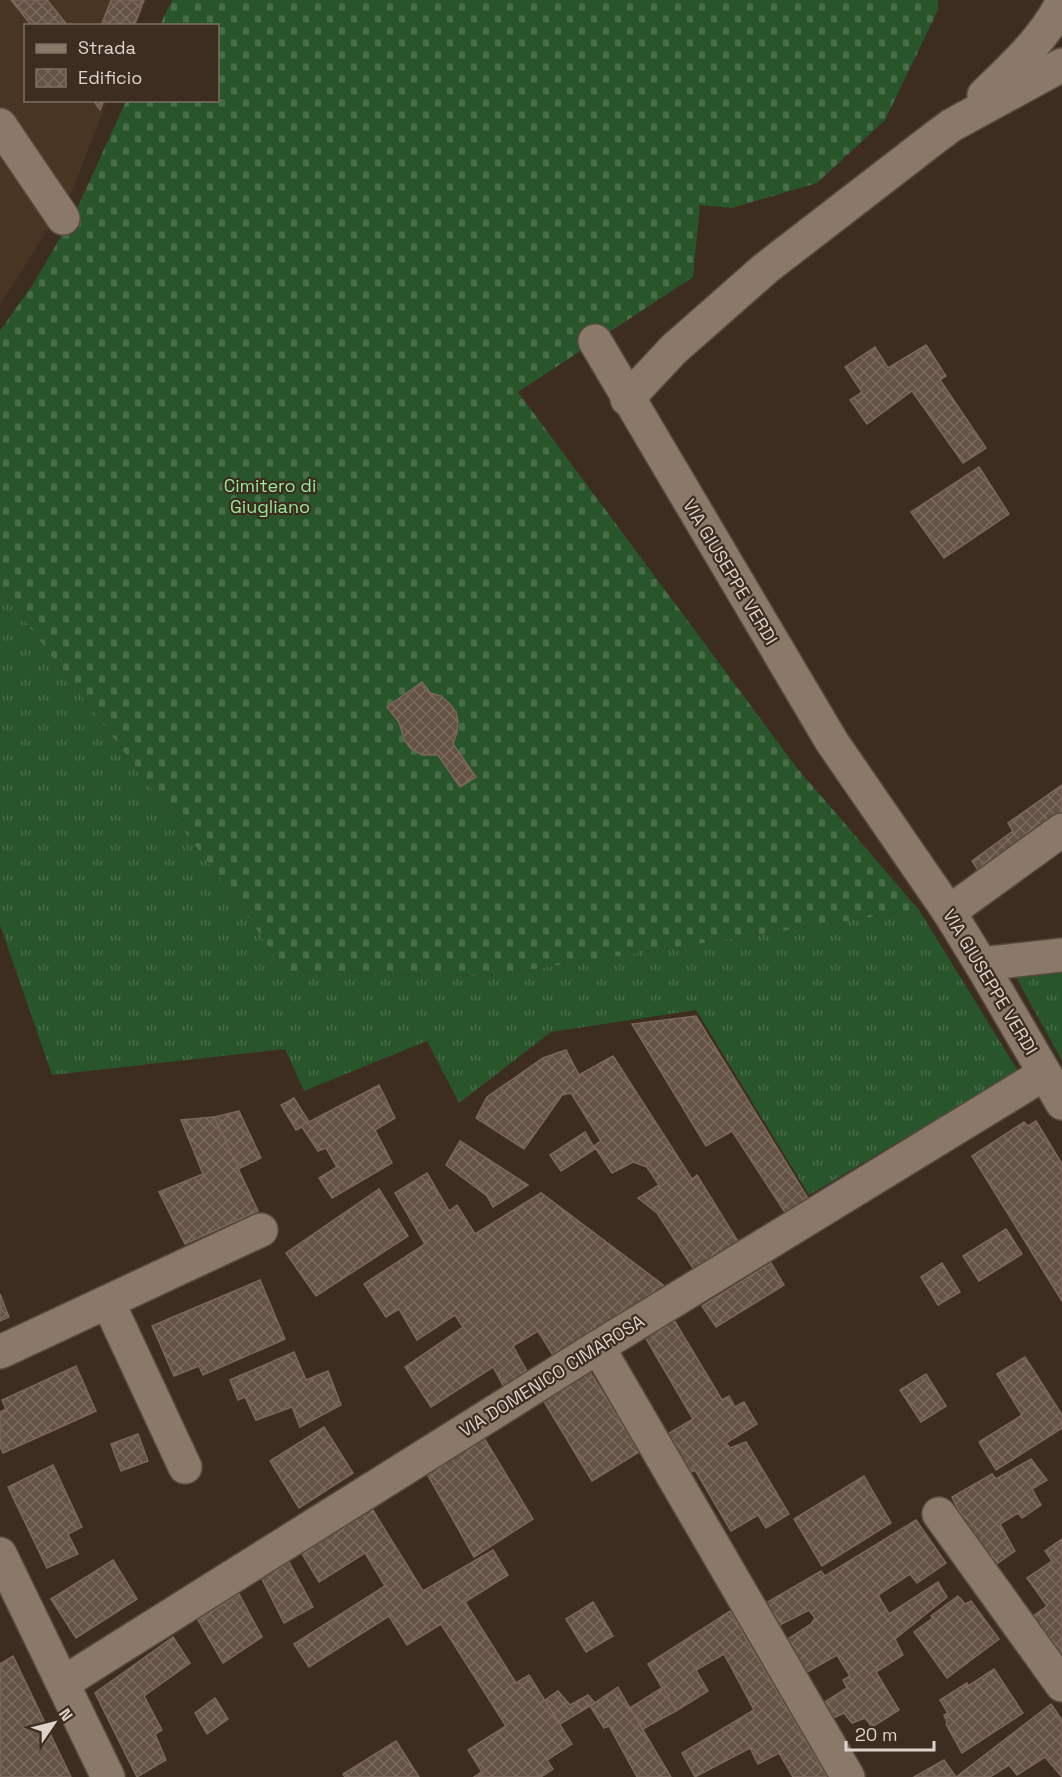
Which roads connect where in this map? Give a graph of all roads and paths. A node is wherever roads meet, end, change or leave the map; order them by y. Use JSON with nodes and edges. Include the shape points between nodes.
{"nodes":[{"id":1,"x":1062,"y":3,"type":"edge"},
{"id":2,"x":1062,"y":65,"type":"edge"},
{"id":3,"x":0,"y":125,"type":"edge"},
{"id":4,"x":952,"y":125,"type":"junction"},
{"id":5,"x":63,"y":218,"type":"dead end"},
{"id":6,"x":595,"y":341,"type":"dead end"},
{"id":7,"x":627,"y":399,"type":"junction"},
{"id":8,"x":1062,"y":830,"type":"edge"},
{"id":9,"x":949,"y":912,"type":"junction"},
{"id":10,"x":1062,"y":955,"type":"edge"},
{"id":11,"x":981,"y":964,"type":"junction"},
{"id":12,"x":1044,"y":1074,"type":"junction"},
{"id":13,"x":1062,"y":1103,"type":"edge"},
{"id":14,"x":261,"y":1230,"type":"dead end"},
{"id":15,"x":108,"y":1302,"type":"junction"},
{"id":16,"x":598,"y":1347,"type":"junction"},
{"id":17,"x":0,"y":1352,"type":"edge"},
{"id":18,"x":185,"y":1467,"type":"dead end"},
{"id":19,"x":939,"y":1514,"type":"dead end"},
{"id":20,"x":0,"y":1554,"type":"edge"},
{"id":21,"x":63,"y":1683,"type":"junction"},
{"id":22,"x":1062,"y":1685,"type":"edge"},
{"id":23,"x":108,"y":1777,"type":"edge"},
{"id":24,"x":848,"y":1777,"type":"edge"}],
"edges":[{"from":1,"to":4,"type":"street","via":[[1031,49]]},
{"from":2,"to":4,"type":"street"},
{"from":3,"to":5,"type":"street"},
{"from":4,"to":7,"type":"street","via":[[765,268],[674,349]]},
{"from":6,"to":7,"type":"street","name":"VIA GIUSEPPE VERDI"},
{"from":7,"to":9,"type":"street","name":"VIA GIUSEPPE VERDI","via":[[832,742]]},
{"from":8,"to":9,"type":"street"},
{"from":9,"to":11,"type":"street","name":"VIA GIUSEPPE VERDI"},
{"from":10,"to":11,"type":"street"},
{"from":11,"to":12,"type":"street","name":"VIA GIUSEPPE VERDI"},
{"from":12,"to":13,"type":"street","name":"VIA GIUSEPPE VERDI"},
{"from":12,"to":16,"type":"street","name":"VIA DOMENICO CIMAROSA"},
{"from":14,"to":15,"type":"street"},
{"from":15,"to":17,"type":"street"},
{"from":15,"to":18,"type":"street"},
{"from":16,"to":21,"type":"street","name":"VIA DOMENICO CIMAROSA"},
{"from":16,"to":24,"type":"street"},
{"from":19,"to":22,"type":"street"},
{"from":20,"to":21,"type":"street"},
{"from":21,"to":23,"type":"street"}]}
